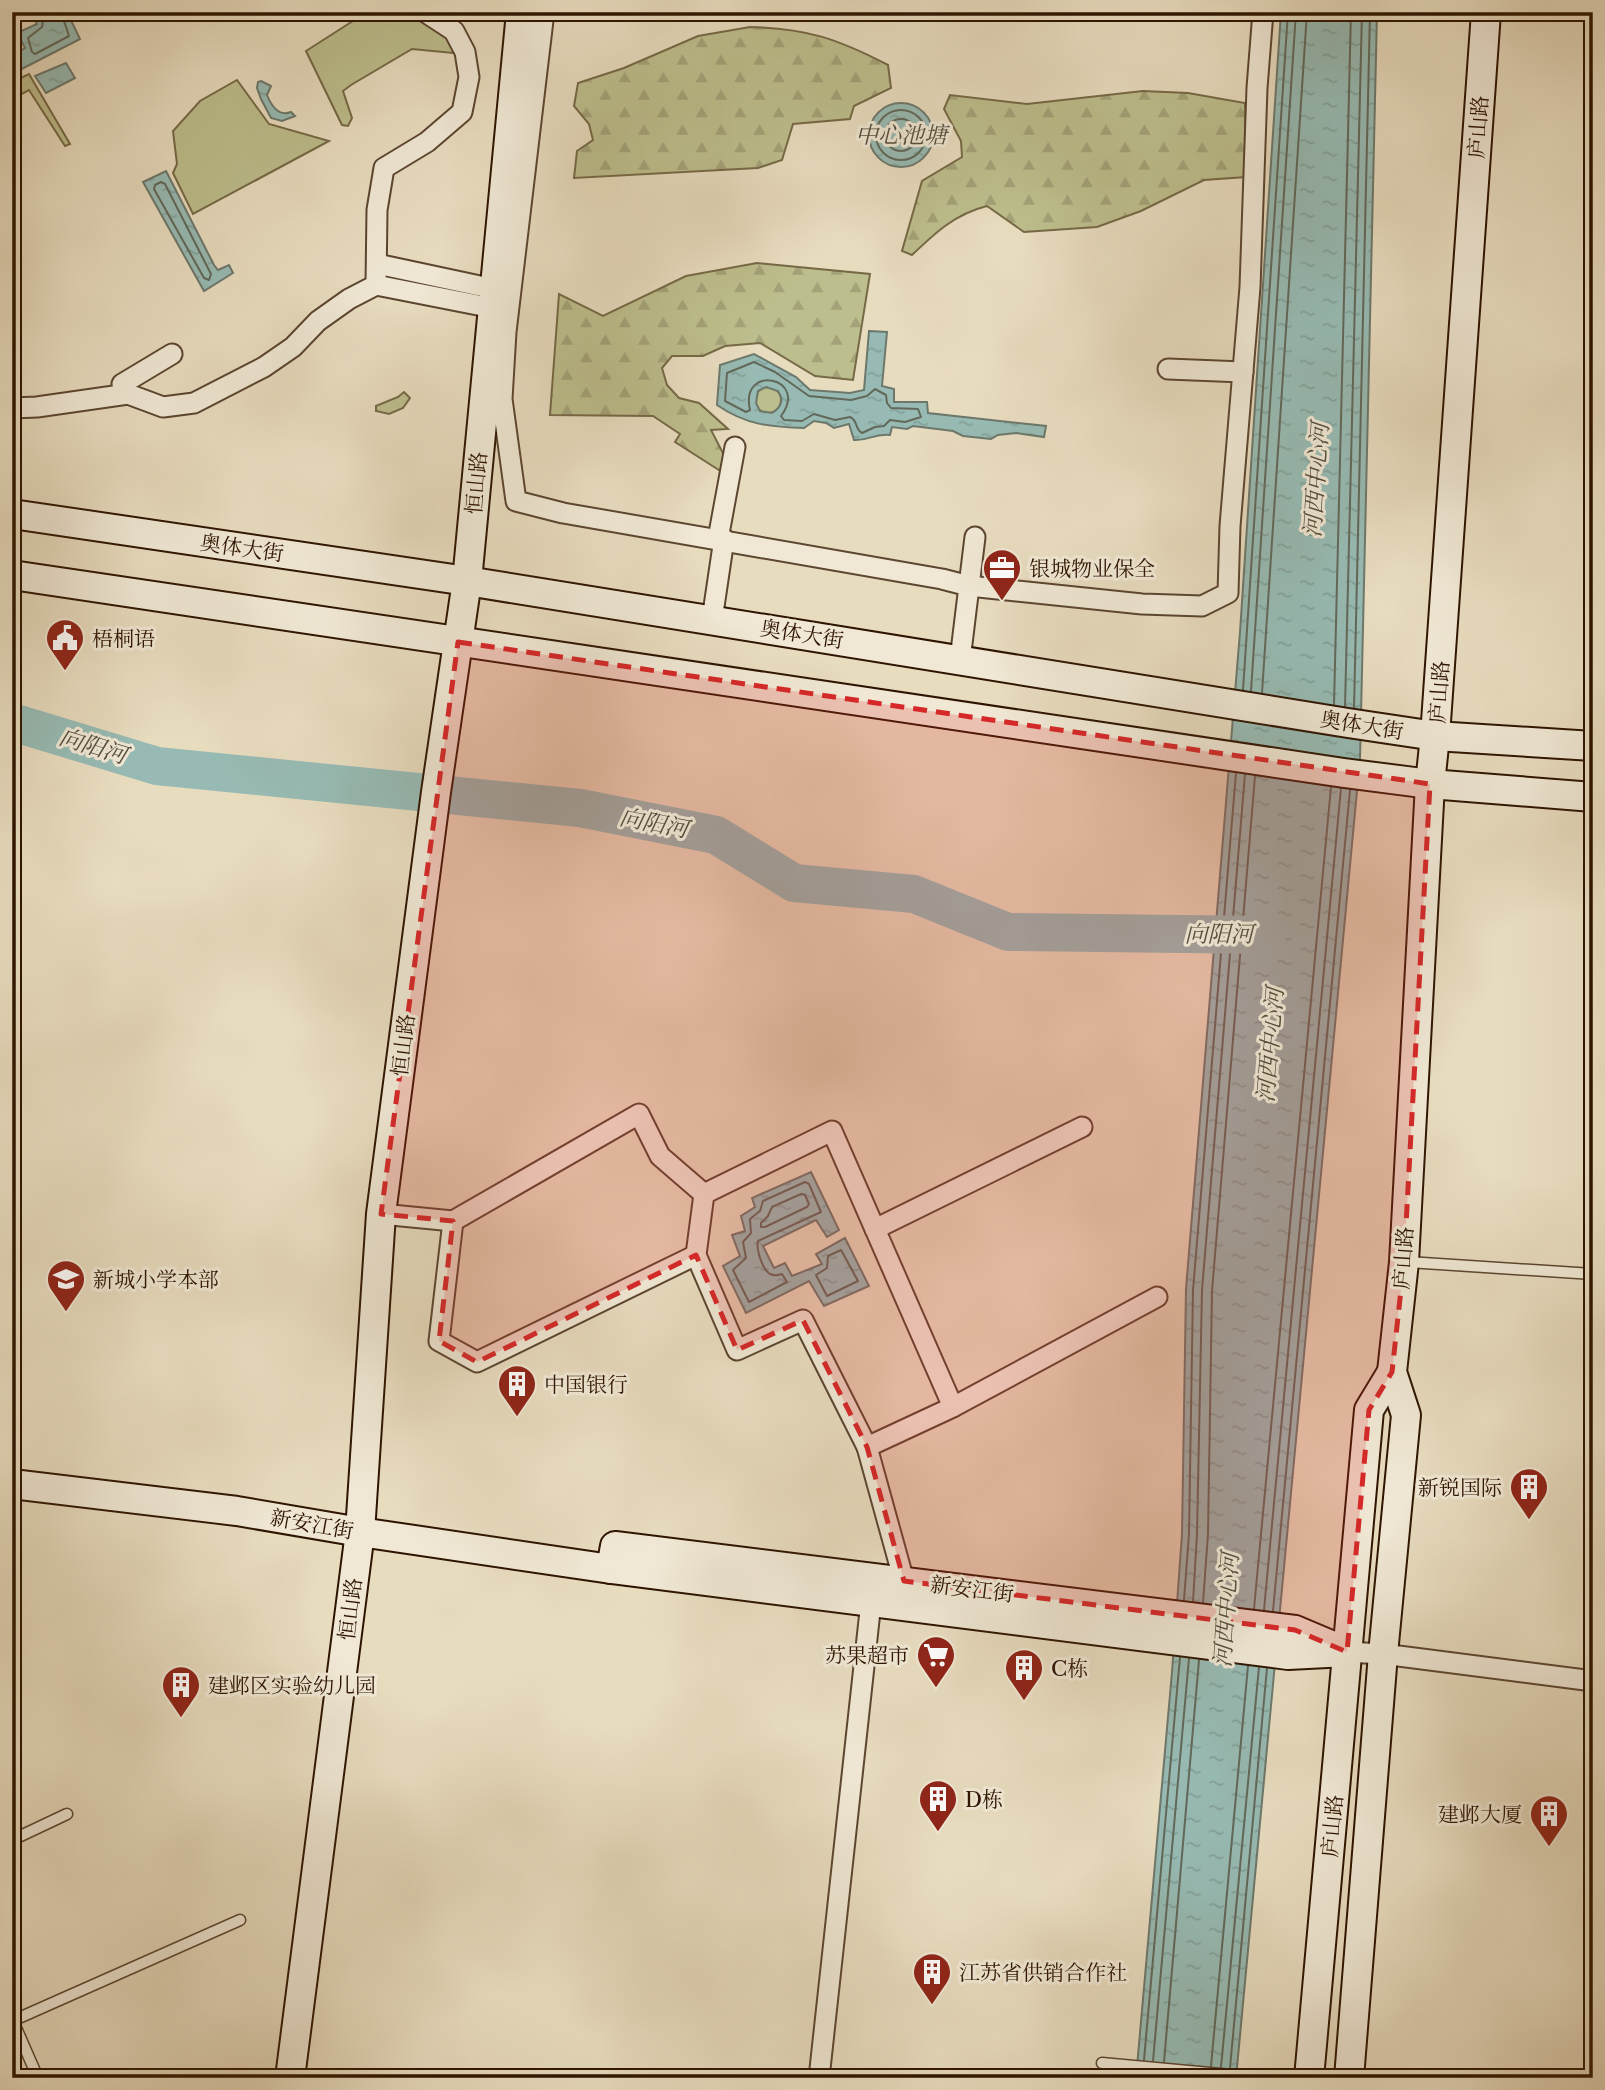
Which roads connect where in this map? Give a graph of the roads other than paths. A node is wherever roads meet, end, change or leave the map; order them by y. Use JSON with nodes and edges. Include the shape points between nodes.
{"nodes":[{"id":1,"x":425,"y":12,"type":"edge"},
{"id":2,"x":521,"y":12,"type":"edge"},
{"id":3,"x":544,"y":12,"type":"edge"},
{"id":4,"x":1263,"y":12,"type":"edge"},
{"id":5,"x":1486,"y":12,"type":"edge"},
{"id":6,"x":377,"y":264,"type":"junction"},
{"id":7,"x":376,"y":285,"type":"junction"},
{"id":8,"x":494,"y":298,"type":"junction"},
{"id":9,"x":172,"y":354,"type":"dead end"},
{"id":10,"x":1168,"y":369,"type":"dead end"},
{"id":11,"x":1243,"y":372,"type":"junction"},
{"id":12,"x":128,"y":394,"type":"junction"},
{"id":13,"x":12,"y":408,"type":"edge"},
{"id":14,"x":735,"y":447,"type":"dead end"},
{"id":15,"x":12,"y":514,"type":"edge"},
{"id":16,"x":975,"y":537,"type":"dead end"},
{"id":17,"x":721,"y":539,"type":"junction"},
{"id":18,"x":12,"y":575,"type":"edge"},
{"id":19,"x":467,"y":581,"type":"junction"},
{"id":20,"x":969,"y":586,"type":"junction"},
{"id":21,"x":712,"y":620,"type":"junction"},
{"id":22,"x":458,"y":642,"type":"junction"},
{"id":23,"x":960,"y":660,"type":"junction"},
{"id":24,"x":1436,"y":736,"type":"junction"},
{"id":25,"x":1593,"y":746,"type":"edge"},
{"id":26,"x":1430,"y":784,"type":"junction"},
{"id":27,"x":1593,"y":797,"type":"edge"},
{"id":28,"x":1082,"y":1127,"type":"dead end"},
{"id":29,"x":704,"y":1194,"type":"junction"},
{"id":30,"x":381,"y":1214,"type":"junction"},
{"id":31,"x":453,"y":1221,"type":"junction"},
{"id":32,"x":874,"y":1229,"type":"junction"},
{"id":33,"x":696,"y":1255,"type":"junction"},
{"id":34,"x":1404,"y":1262,"type":"junction"},
{"id":35,"x":1593,"y":1274,"type":"edge"},
{"id":36,"x":1157,"y":1297,"type":"dead end"},
{"id":37,"x":1392,"y":1372,"type":"junction"},
{"id":38,"x":953,"y":1407,"type":"junction"},
{"id":39,"x":867,"y":1447,"type":"junction"},
{"id":40,"x":12,"y":1484,"type":"edge"},
{"id":41,"x":360,"y":1532,"type":"junction"},
{"id":42,"x":611,"y":1569,"type":"junction"},
{"id":43,"x":904,"y":1581,"type":"junction"},
{"id":44,"x":871,"y":1602,"type":"junction"},
{"id":45,"x":1142,"y":1623,"type":"junction"},
{"id":46,"x":1348,"y":1652,"type":"junction"},
{"id":47,"x":1383,"y":1654,"type":"junction"},
{"id":48,"x":1593,"y":1681,"type":"edge"},
{"id":49,"x":67,"y":1814,"type":"dead end"},
{"id":50,"x":12,"y":1840,"type":"edge"},
{"id":51,"x":240,"y":1920,"type":"dead end"},
{"id":52,"x":12,"y":2021,"type":"edge"},
{"id":53,"x":1102,"y":2063,"type":"dead end"},
{"id":54,"x":38,"y":2078,"type":"edge"},
{"id":55,"x":290,"y":2078,"type":"edge"},
{"id":56,"x":818,"y":2078,"type":"edge"},
{"id":57,"x":1264,"y":2078,"type":"edge"},
{"id":58,"x":1310,"y":2078,"type":"edge"},
{"id":59,"x":1349,"y":2078,"type":"edge"}],
"edges":[{"from":1,"to":6,"type":"street","via":[[454,31],[465,52],[469,77],[462,112],[427,142],[384,168],[377,210]]},
{"from":2,"to":8,"type":"main road","name":"恒山路"},
{"from":3,"to":17,"type":"street","via":[[502,399],[516,501]]},
{"from":4,"to":11,"type":"street"},
{"from":5,"to":24,"type":"main road","name":"庐山路"},
{"from":6,"to":7,"type":"street"},
{"from":6,"to":8,"type":"street"},
{"from":7,"to":8,"type":"street"},
{"from":7,"to":12,"type":"street","via":[[318,321],[293,347],[264,367],[194,403],[163,407]]},
{"from":8,"to":19,"type":"main road","name":"恒山路"},
{"from":9,"to":12,"type":"street","via":[[122,384]]},
{"from":10,"to":11,"type":"street"},
{"from":11,"to":20,"type":"street","via":[[1228,593],[1202,606]]},
{"from":12,"to":13,"type":"street"},
{"from":14,"to":17,"type":"street"},
{"from":15,"to":19,"type":"main road","name":"奥体大街"},
{"from":16,"to":20,"type":"street"},
{"from":17,"to":20,"type":"street"},
{"from":17,"to":21,"type":"street"},
{"from":18,"to":22,"type":"main road"},
{"from":19,"to":21,"type":"main road","name":"奥体大街"},
{"from":19,"to":22,"type":"main road","name":"恒山路"},
{"from":20,"to":23,"type":"street"},
{"from":21,"to":23,"type":"main road","name":"奥体大街"},
{"from":22,"to":26,"type":"main road"},
{"from":22,"to":30,"type":"main road","name":"恒山路"},
{"from":23,"to":24,"type":"main road","name":"奥体大街"},
{"from":24,"to":25,"type":"main road","name":"奥体大街"},
{"from":24,"to":26,"type":"main road","name":"庐山路"},
{"from":26,"to":27,"type":"main road"},
{"from":26,"to":34,"type":"main road","name":"庐山路"},
{"from":28,"to":32,"type":"street"},
{"from":29,"to":31,"type":"street","via":[[660,1156],[639,1114]]},
{"from":29,"to":32,"type":"street","via":[[832,1131]]},
{"from":29,"to":33,"type":"street"},
{"from":30,"to":31,"type":"street"},
{"from":30,"to":41,"type":"main road","name":"恒山路"},
{"from":31,"to":33,"type":"street","via":[[439,1341],[477,1362]]},
{"from":32,"to":38,"type":"street"},
{"from":33,"to":39,"type":"street","via":[[737,1350],[803,1320]]},
{"from":34,"to":35,"type":"lane"},
{"from":34,"to":37,"type":"main road","name":"庐山路"},
{"from":36,"to":38,"type":"street"},
{"from":37,"to":46,"type":"main road","name":"庐山路","via":[[1369,1410]]},
{"from":37,"to":47,"type":"main road","name":"庐山路","via":[[1406,1415]]},
{"from":38,"to":39,"type":"street"},
{"from":39,"to":43,"type":"street"},
{"from":40,"to":41,"type":"main road","name":"新安江街","via":[[237,1511]]},
{"from":41,"to":42,"type":"main road","name":"新安江街"},
{"from":41,"to":55,"type":"main road","name":"恒山路"},
{"from":42,"to":43,"type":"main road","name":"新安江街","via":[[615,1546]]},
{"from":42,"to":44,"type":"main road","name":"新安江街"},
{"from":43,"to":45,"type":"main road","name":"新安江街"},
{"from":44,"to":45,"type":"main road","name":"新安江街"},
{"from":44,"to":56,"type":"street"},
{"from":45,"to":46,"type":"main road","name":"新安江街"},
{"from":46,"to":47,"type":"street","name":"新安江街"},
{"from":46,"to":58,"type":"main road","name":"庐山路"},
{"from":47,"to":48,"type":"street","name":"新安江街"},
{"from":47,"to":59,"type":"main road","name":"庐山路"},
{"from":49,"to":50,"type":"lane"},
{"from":51,"to":52,"type":"lane"},
{"from":52,"to":54,"type":"lane"},
{"from":53,"to":57,"type":"lane"}]}
